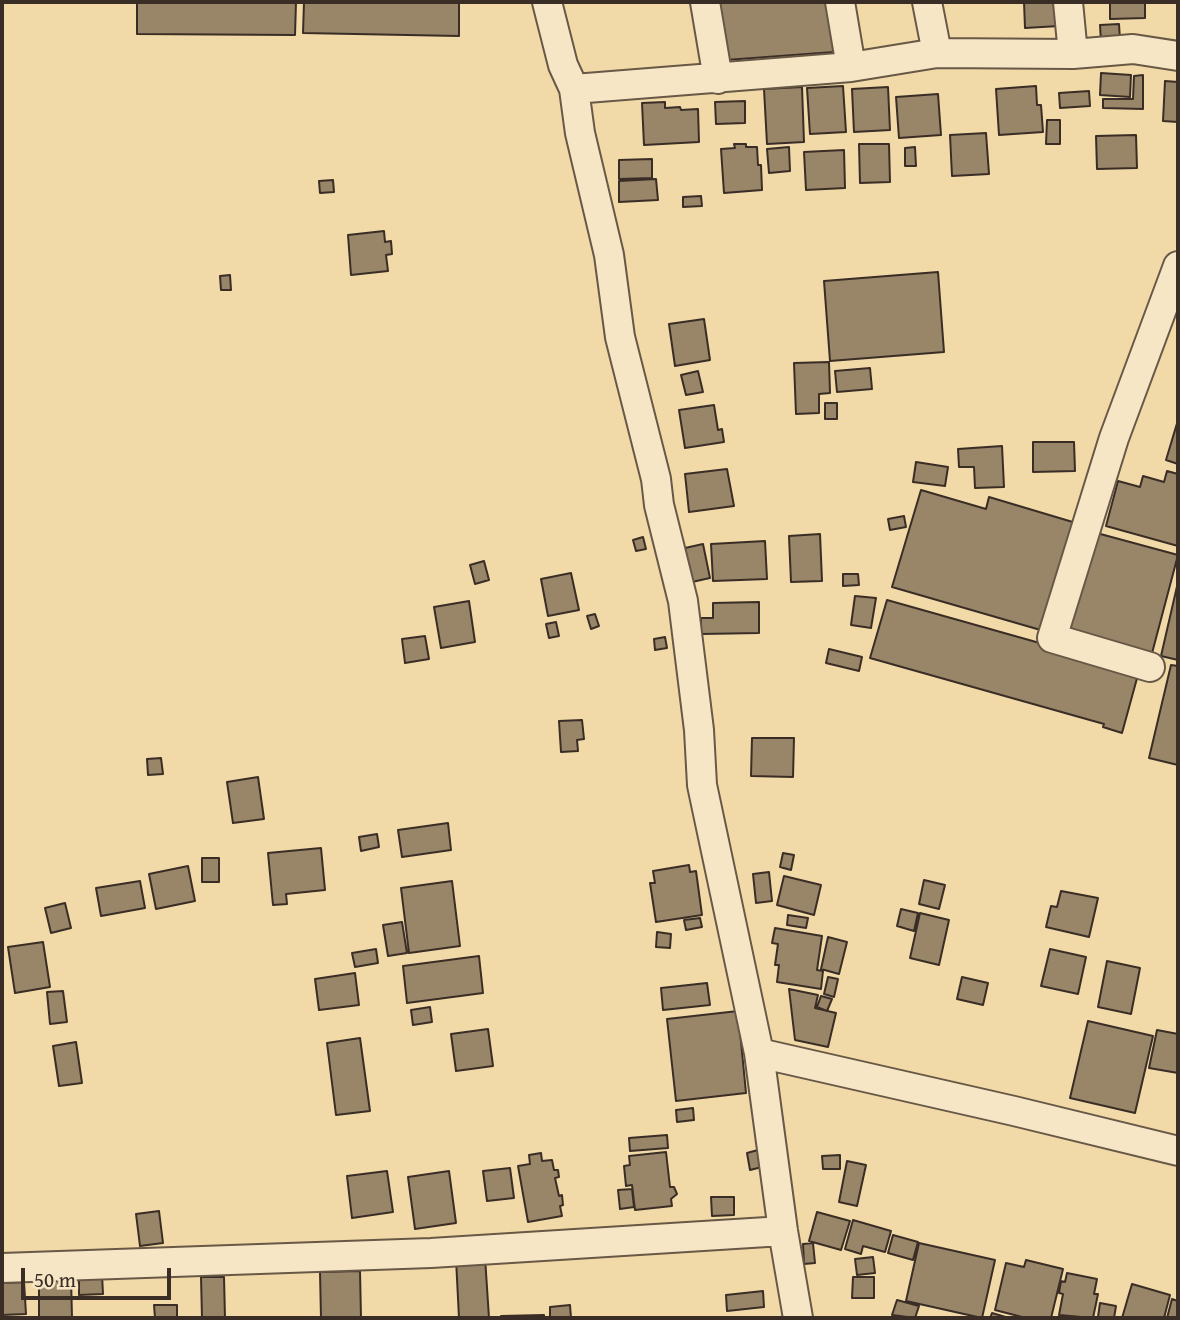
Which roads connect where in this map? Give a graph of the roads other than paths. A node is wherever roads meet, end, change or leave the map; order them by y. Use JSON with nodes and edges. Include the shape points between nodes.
{"nodes":[{"id":1,"x":547,"y":2,"type":"edge"},
{"id":2,"x":705,"y":2,"type":"edge"},
{"id":3,"x":840,"y":2,"type":"edge"},
{"id":4,"x":928,"y":2,"type":"edge"},
{"id":5,"x":1068,"y":2,"type":"edge"},
{"id":6,"x":937,"y":53,"type":"junction"},
{"id":7,"x":1073,"y":54,"type":"junction"},
{"id":8,"x":1178,"y":56,"type":"edge"},
{"id":9,"x":850,"y":67,"type":"junction"},
{"id":10,"x":718,"y":79,"type":"junction"},
{"id":11,"x":574,"y":89,"type":"junction"},
{"id":12,"x":1178,"y":266,"type":"edge"},
{"id":13,"x":1150,"y":667,"type":"dead end"},
{"id":14,"x":759,"y":1054,"type":"junction"},
{"id":15,"x":1178,"y":1151,"type":"edge"},
{"id":16,"x":783,"y":1231,"type":"junction"},
{"id":17,"x":2,"y":1268,"type":"edge"},
{"id":18,"x":803,"y":1317,"type":"edge"}],
"edges":[{"from":1,"to":11,"type":"street"},
{"from":2,"to":10,"type":"street"},
{"from":3,"to":9,"type":"street"},
{"from":4,"to":6,"type":"street"},
{"from":5,"to":7,"type":"street"},
{"from":6,"to":7,"type":"street"},
{"from":6,"to":9,"type":"street"},
{"from":7,"to":8,"type":"street","via":[[1133,50]]},
{"from":9,"to":10,"type":"street"},
{"from":10,"to":11,"type":"street"},
{"from":11,"to":14,"type":"street","via":[[609,255],[620,337],[683,601],[702,785]]},
{"from":12,"to":13,"type":"street","via":[[1114,438],[1052,638]]},
{"from":14,"to":15,"type":"street"},
{"from":14,"to":16,"type":"street"},
{"from":16,"to":17,"type":"street","via":[[431,1253]]},
{"from":16,"to":18,"type":"street"}]}
